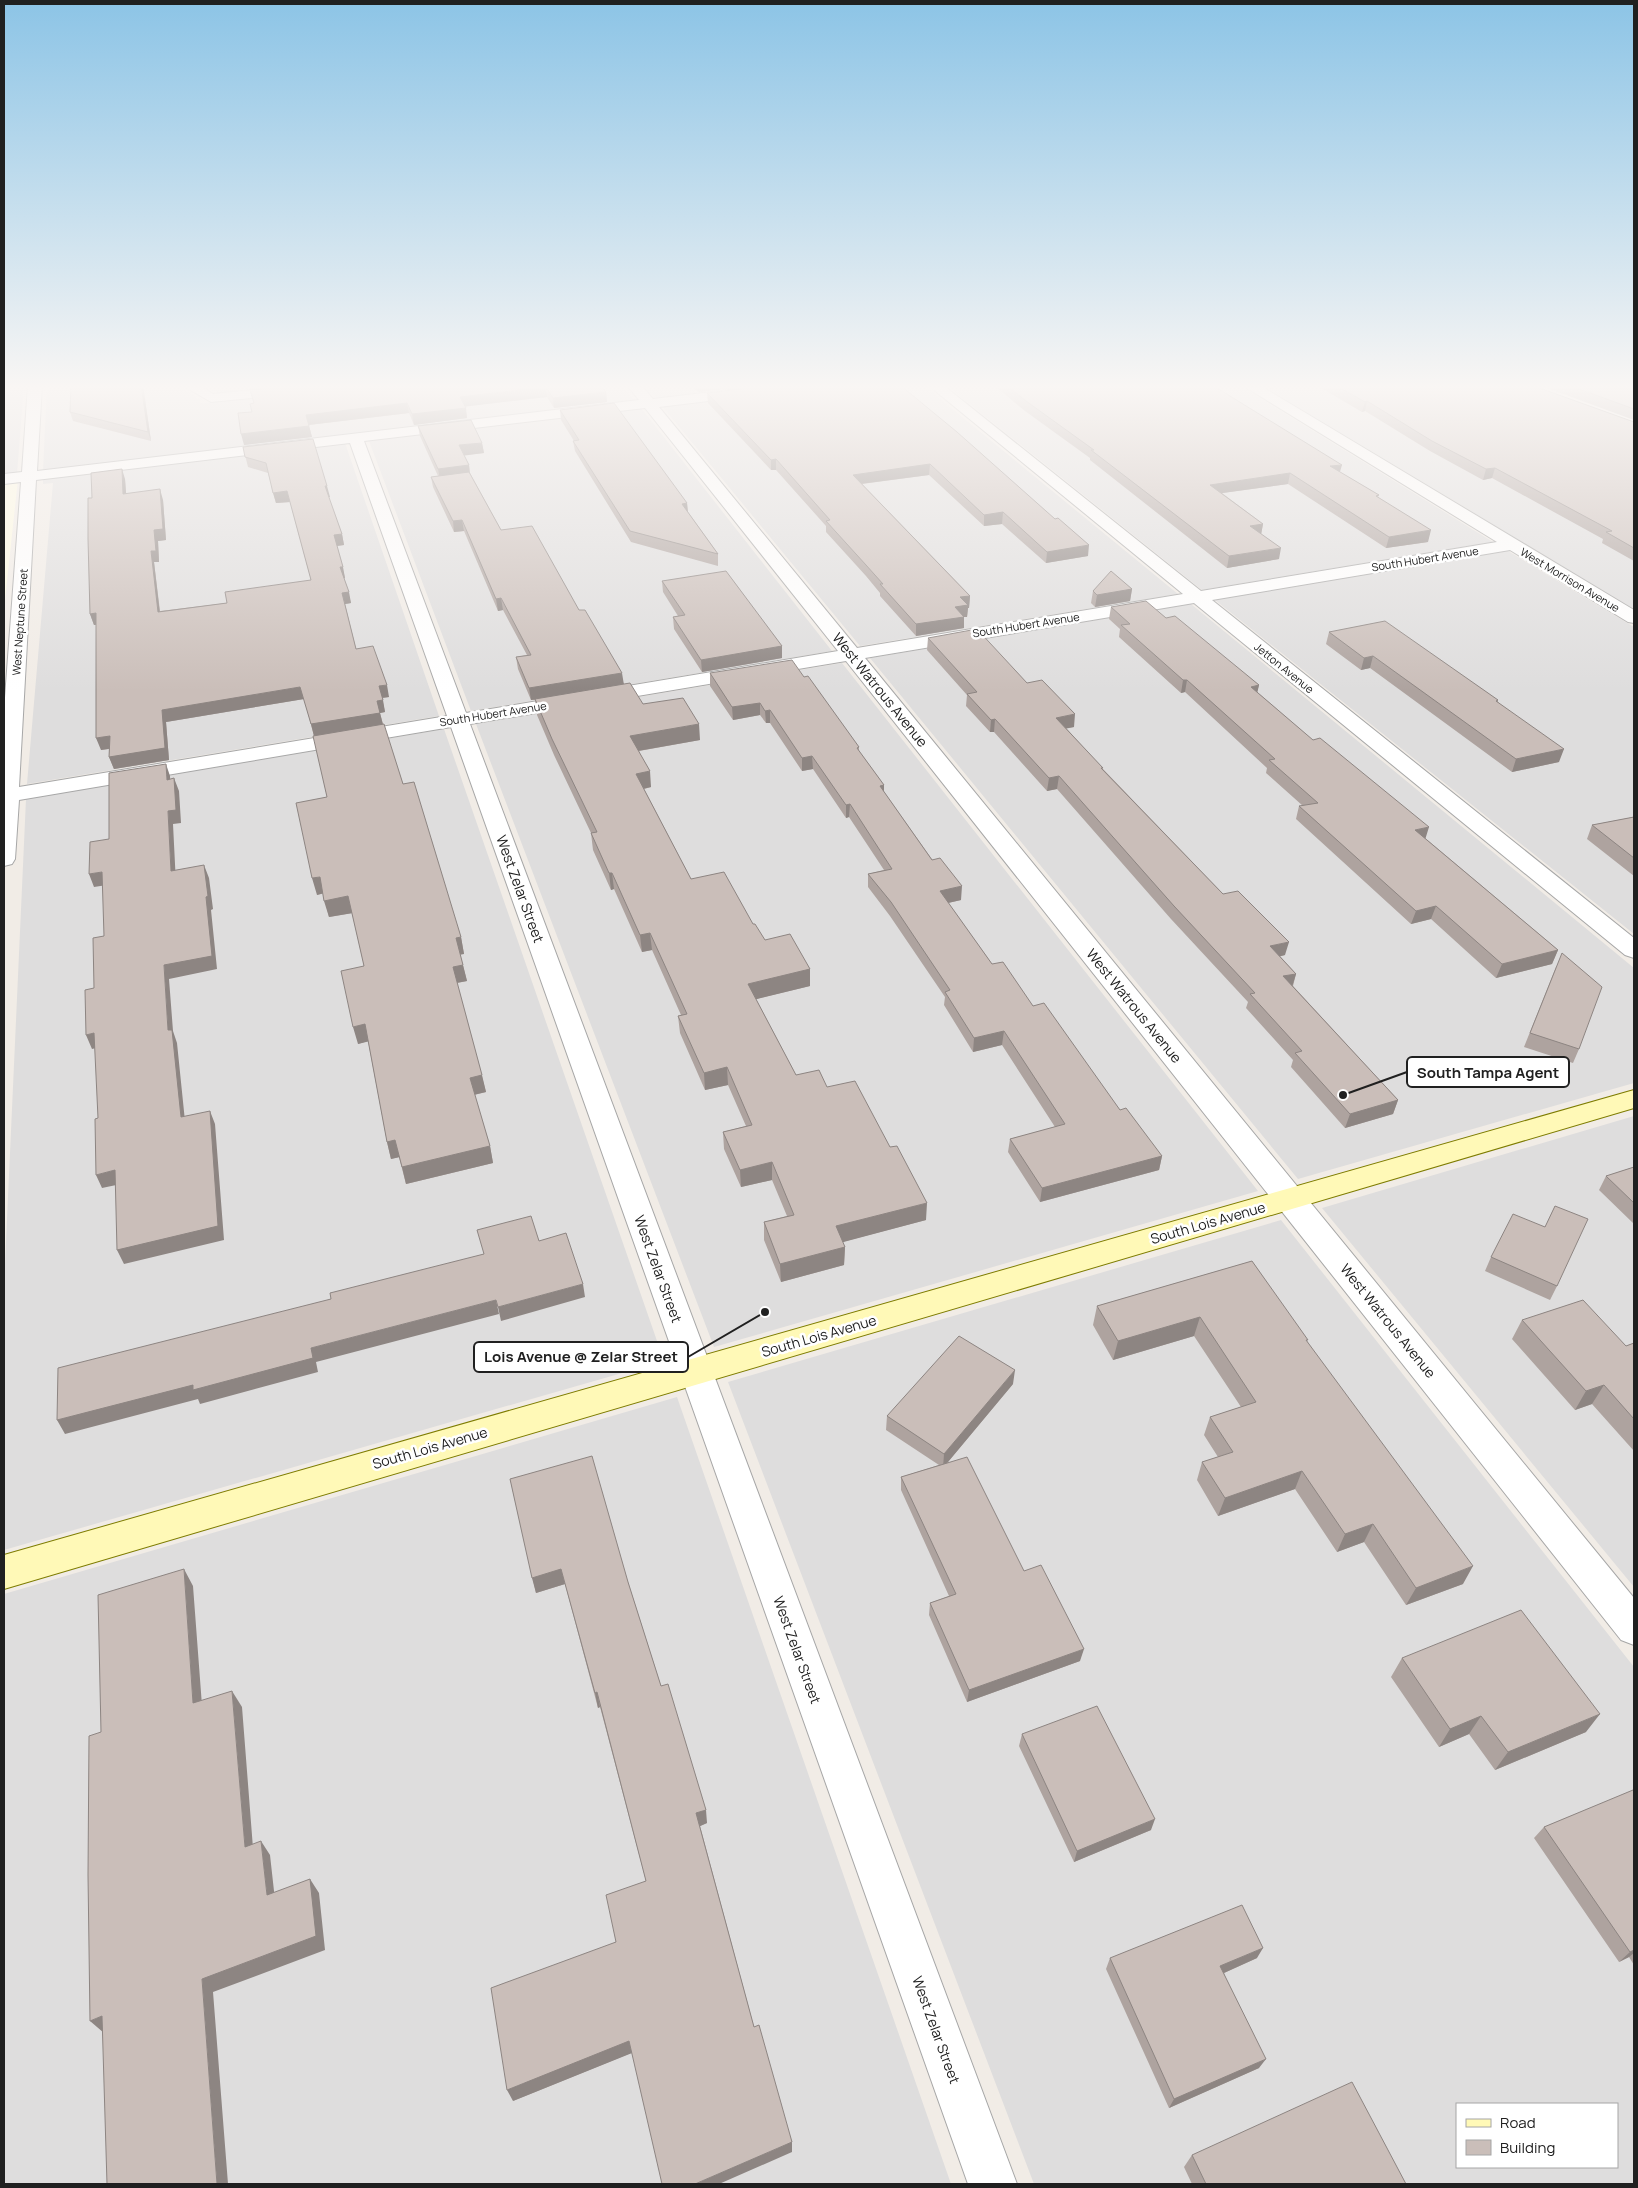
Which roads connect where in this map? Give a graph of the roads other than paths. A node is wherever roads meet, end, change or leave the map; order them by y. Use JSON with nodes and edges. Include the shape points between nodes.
{"nodes":[{"id":1,"x":29,"y":487,"type":"edge"},
{"id":2,"x":374,"y":487,"type":"edge"},
{"id":3,"x":717,"y":487,"type":"edge"},
{"id":4,"x":1060,"y":487,"type":"edge"},
{"id":5,"x":1416,"y":487,"type":"edge"},
{"id":6,"x":1511,"y":545,"type":"junction"},
{"id":7,"x":1196,"y":597,"type":"junction"},
{"id":8,"x":1634,"y":618,"type":"edge"},
{"id":9,"x":851,"y":654,"type":"junction"},
{"id":10,"x":458,"y":720,"type":"junction"},
{"id":11,"x":8,"y":795,"type":"junction"},
{"id":12,"x":4,"y":859,"type":"edge"},
{"id":13,"x":1634,"y":950,"type":"edge"},
{"id":14,"x":1634,"y":1099,"type":"edge"},
{"id":15,"x":1290,"y":1199,"type":"junction"},
{"id":16,"x":696,"y":1372,"type":"junction"},
{"id":17,"x":4,"y":1572,"type":"edge"},
{"id":18,"x":1634,"y":1627,"type":"edge"},
{"id":19,"x":992,"y":2184,"type":"edge"}],
"edges":[{"from":1,"to":11,"type":"street","name":"West Neptune Street"},
{"from":2,"to":10,"type":"street","name":"West Zelar Street"},
{"from":3,"to":9,"type":"street","name":"West Watrous Avenue"},
{"from":4,"to":7,"type":"street","name":"Jetton Avenue"},
{"from":5,"to":6,"type":"street","name":"West Morrison Avenue"},
{"from":6,"to":7,"type":"street","name":"South Hubert Avenue"},
{"from":6,"to":8,"type":"street","name":"West Morrison Avenue"},
{"from":7,"to":9,"type":"street","name":"South Hubert Avenue"},
{"from":7,"to":13,"type":"street","name":"Jetton Avenue"},
{"from":9,"to":10,"type":"street","name":"South Hubert Avenue"},
{"from":9,"to":15,"type":"street","name":"West Watrous Avenue"},
{"from":10,"to":11,"type":"street","name":"South Hubert Avenue"},
{"from":10,"to":16,"type":"street","name":"West Zelar Street"},
{"from":11,"to":12,"type":"street","name":"West Neptune Street"},
{"from":14,"to":15,"type":"street","name":"South Lois Avenue"},
{"from":15,"to":16,"type":"street","name":"South Lois Avenue"},
{"from":15,"to":18,"type":"street","name":"West Watrous Avenue"},
{"from":16,"to":17,"type":"street","name":"South Lois Avenue"},
{"from":16,"to":19,"type":"street","name":"West Zelar Street"}]}
